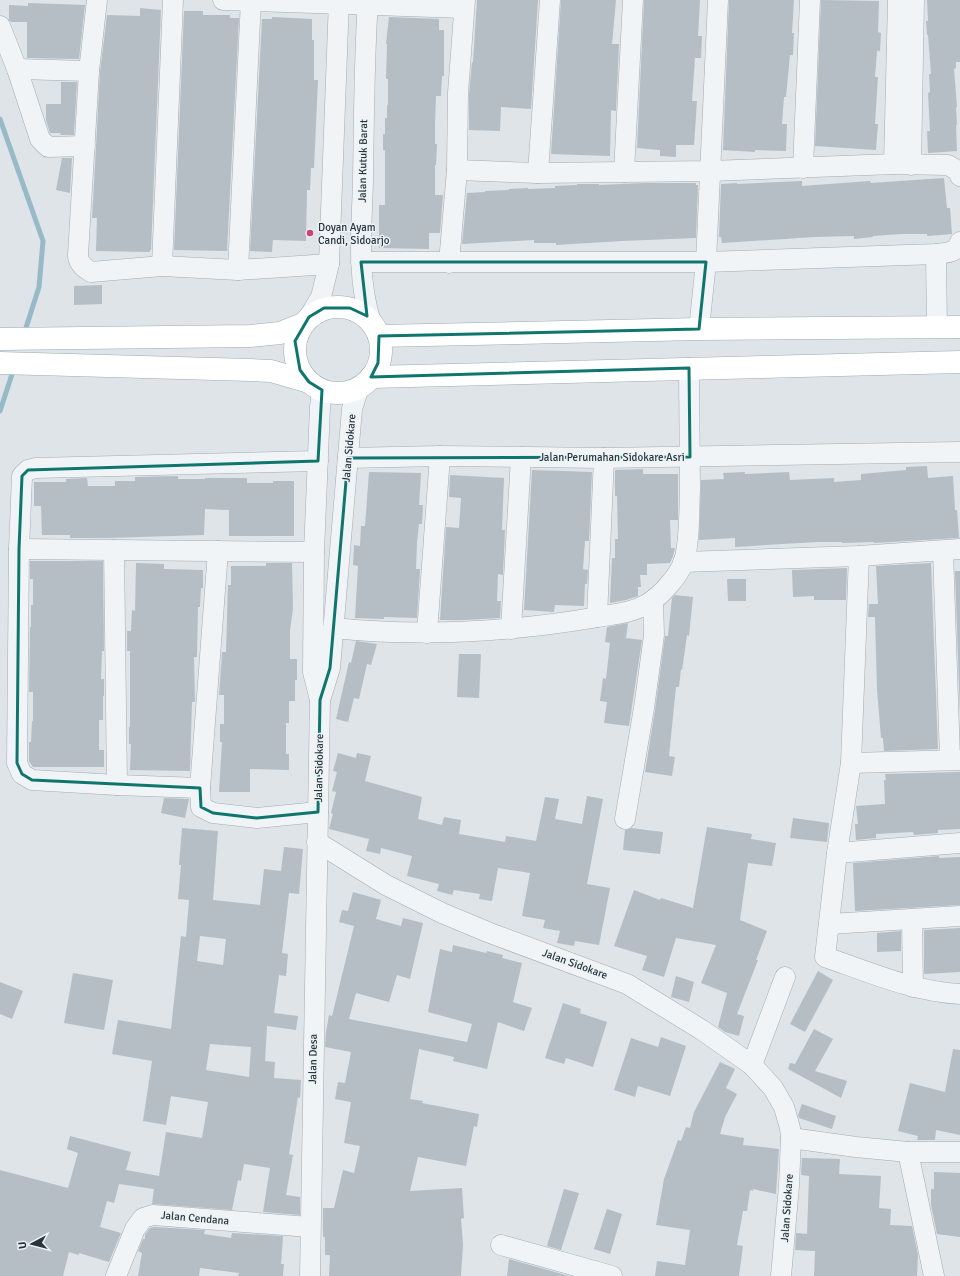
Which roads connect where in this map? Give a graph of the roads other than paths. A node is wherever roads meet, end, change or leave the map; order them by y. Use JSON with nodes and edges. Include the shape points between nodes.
{"nodes":[{"id":1,"x":97,"y":0,"type":"edge"},
{"id":2,"x":173,"y":0,"type":"edge"},
{"id":3,"x":223,"y":0,"type":"edge"},
{"id":4,"x":550,"y":0,"type":"edge"},
{"id":5,"x":633,"y":0,"type":"edge"},
{"id":6,"x":718,"y":0,"type":"edge"},
{"id":7,"x":810,"y":0,"type":"edge"},
{"id":8,"x":898,"y":0,"type":"edge"},
{"id":9,"x":914,"y":0,"type":"edge"},
{"id":10,"x":251,"y":1,"type":"edge"},
{"id":11,"x":339,"y":2,"type":"edge"},
{"id":12,"x":368,"y":3,"type":"edge"},
{"id":13,"x":465,"y":4,"type":"edge"},
{"id":14,"x":0,"y":26,"type":"edge"},
{"id":15,"x":906,"y":29,"type":"junction"},
{"id":16,"x":17,"y":69,"type":"junction"},
{"id":17,"x":89,"y":71,"type":"junction"},
{"id":18,"x":85,"y":146,"type":"junction"},
{"id":19,"x":902,"y":165,"type":"junction"},
{"id":20,"x":803,"y":168,"type":"junction"},
{"id":21,"x":456,"y":170,"type":"junction"},
{"id":22,"x":710,"y":171,"type":"junction"},
{"id":23,"x":624,"y":172,"type":"junction"},
{"id":24,"x":538,"y":173,"type":"junction"},
{"id":25,"x":960,"y":176,"type":"edge"},
{"id":26,"x":960,"y":242,"type":"edge"},
{"id":27,"x":936,"y":254,"type":"junction"},
{"id":28,"x":361,"y":262,"type":"junction"},
{"id":29,"x":706,"y":262,"type":"junction"},
{"id":30,"x":449,"y":263,"type":"junction"},
{"id":31,"x":329,"y":264,"type":"junction"},
{"id":32,"x":162,"y":266,"type":"junction"},
{"id":33,"x":238,"y":270,"type":"junction"},
{"id":34,"x":306,"y":321,"type":"junction"},
{"id":35,"x":937,"y":327,"type":"junction"},
{"id":36,"x":960,"y":327,"type":"edge"},
{"id":37,"x":375,"y":329,"type":"junction"},
{"id":38,"x":699,"y":329,"type":"junction"},
{"id":39,"x":2,"y":339,"type":"edge"},
{"id":40,"x":960,"y":362,"type":"edge"},
{"id":41,"x":0,"y":363,"type":"edge"},
{"id":42,"x":689,"y":368,"type":"junction"},
{"id":43,"x":365,"y":382,"type":"junction"},
{"id":44,"x":315,"y":386,"type":"junction"},
{"id":45,"x":960,"y":452,"type":"edge"},
{"id":46,"x":440,"y":456,"type":"junction"},
{"id":47,"x":521,"y":456,"type":"junction"},
{"id":48,"x":690,"y":457,"type":"junction"},
{"id":49,"x":348,"y":458,"type":"junction"},
{"id":50,"x":604,"y":458,"type":"junction"},
{"id":51,"x":318,"y":461,"type":"junction"},
{"id":52,"x":19,"y":549,"type":"junction"},
{"id":53,"x":114,"y":550,"type":"junction"},
{"id":54,"x":951,"y":550,"type":"edge"},
{"id":55,"x":218,"y":551,"type":"junction"},
{"id":56,"x":314,"y":552,"type":"junction"},
{"id":57,"x":859,"y":556,"type":"junction"},
{"id":58,"x":683,"y":562,"type":"junction"},
{"id":59,"x":654,"y":600,"type":"junction"},
{"id":60,"x":597,"y":617,"type":"junction"},
{"id":61,"x":333,"y":628,"type":"junction"},
{"id":62,"x":511,"y":629,"type":"junction"},
{"id":63,"x":427,"y":633,"type":"junction"},
{"id":64,"x":320,"y":700,"type":"junction"},
{"id":65,"x":955,"y":759,"type":"edge"},
{"id":66,"x":851,"y":763,"type":"junction"},
{"id":67,"x":117,"y":785,"type":"junction"},
{"id":68,"x":200,"y":788,"type":"junction"},
{"id":69,"x":318,"y":812,"type":"junction"},
{"id":70,"x":625,"y":819,"type":"dead end"},
{"id":71,"x":317,"y":842,"type":"junction"},
{"id":72,"x":960,"y":843,"type":"edge"},
{"id":73,"x":837,"y":853,"type":"junction"},
{"id":74,"x":960,"y":916,"type":"edge"},
{"id":75,"x":912,"y":919,"type":"junction"},
{"id":76,"x":829,"y":924,"type":"junction"},
{"id":77,"x":784,"y":977,"type":"dead end"},
{"id":78,"x":913,"y":986,"type":"junction"},
{"id":79,"x":960,"y":994,"type":"edge"},
{"id":80,"x":752,"y":1065,"type":"junction"},
{"id":81,"x":791,"y":1138,"type":"junction"},
{"id":82,"x":908,"y":1152,"type":"junction"},
{"id":83,"x":960,"y":1152,"type":"edge"},
{"id":84,"x":310,"y":1227,"type":"junction"},
{"id":85,"x":501,"y":1245,"type":"dead end"},
{"id":86,"x":116,"y":1276,"type":"edge"},
{"id":87,"x":310,"y":1276,"type":"edge"},
{"id":88,"x":612,"y":1276,"type":"edge"},
{"id":89,"x":781,"y":1276,"type":"edge"},
{"id":90,"x":934,"y":1276,"type":"edge"}],
"edges":[{"from":1,"to":17,"type":"street"},
{"from":2,"to":32,"type":"street"},
{"from":3,"to":10,"type":"street"},
{"from":4,"to":24,"type":"street"},
{"from":5,"to":23,"type":"street"},
{"from":6,"to":22,"type":"street"},
{"from":7,"to":20,"type":"street"},
{"from":8,"to":15,"type":"street"},
{"from":9,"to":15,"type":"street"},
{"from":10,"to":11,"type":"street"},
{"from":10,"to":33,"type":"street"},
{"from":11,"to":12,"type":"street"},
{"from":11,"to":31,"type":"street"},
{"from":12,"to":13,"type":"street"},
{"from":12,"to":28,"type":"street","name":"Jalan Kutuk Barat"},
{"from":13,"to":21,"type":"street","via":[[458,93]]},
{"from":14,"to":16,"type":"street"},
{"from":15,"to":19,"type":"street"},
{"from":16,"to":17,"type":"street"},
{"from":16,"to":18,"type":"street","via":[[40,139],[48,147]]},
{"from":17,"to":18,"type":"street"},
{"from":18,"to":32,"type":"street","via":[[78,260],[84,269],[91,272]]},
{"from":19,"to":20,"type":"street"},
{"from":19,"to":25,"type":"street","via":[[948,165],[958,171]]},
{"from":20,"to":22,"type":"street"},
{"from":21,"to":24,"type":"street"},
{"from":21,"to":30,"type":"street"},
{"from":22,"to":23,"type":"street"},
{"from":22,"to":29,"type":"street"},
{"from":23,"to":24,"type":"street"},
{"from":26,"to":27,"type":"street","via":[[952,251]]},
{"from":27,"to":29,"type":"street"},
{"from":27,"to":35,"type":"street"},
{"from":28,"to":30,"type":"street"},
{"from":28,"to":37,"type":"street","name":"Jalan Kutuk Barat","via":[[366,306]]},
{"from":29,"to":30,"type":"street"},
{"from":29,"to":38,"type":"street"},
{"from":31,"to":33,"type":"street"},
{"from":31,"to":34,"type":"street","via":[[321,297]]},
{"from":32,"to":33,"type":"street"},
{"from":34,"to":37,"type":"main road","via":[[324,308],[337,306],[361,313]]},
{"from":34,"to":39,"type":"main road","via":[[280,333],[250,336]]},
{"from":34,"to":44,"type":"main road","via":[[295,341],[295,356],[300,370]]},
{"from":35,"to":36,"type":"main road"},
{"from":35,"to":38,"type":"main road"},
{"from":37,"to":38,"type":"main road"},
{"from":37,"to":43,"type":"main road","via":[[381,350],[378,363]]},
{"from":40,"to":42,"type":"main road"},
{"from":41,"to":44,"type":"main road","via":[[271,371]]},
{"from":42,"to":43,"type":"main road"},
{"from":42,"to":48,"type":"street"},
{"from":43,"to":44,"type":"main road","via":[[347,392],[335,393]]},
{"from":43,"to":49,"type":"street","name":"Jalan Sidokare","via":[[352,409]]},
{"from":44,"to":51,"type":"street","name":"Jalan Sidokare","via":[[320,408]]},
{"from":45,"to":48,"type":"street"},
{"from":46,"to":47,"type":"street","name":"Jalan Perumahan Sidokare Asri"},
{"from":46,"to":49,"type":"street","name":"Jalan Perumahan Sidokare Asri"},
{"from":46,"to":63,"type":"street"},
{"from":47,"to":50,"type":"street","name":"Jalan Perumahan Sidokare Asri"},
{"from":47,"to":62,"type":"street"},
{"from":48,"to":50,"type":"street","name":"Jalan Perumahan Sidokare Asri"},
{"from":48,"to":58,"type":"street","name":"Jalan Perumahan Sidokare Asri","via":[[689,508]]},
{"from":49,"to":61,"type":"street","name":"Jalan Sidokare"},
{"from":50,"to":60,"type":"street"},
{"from":51,"to":52,"type":"street","via":[[28,470],[22,476]]},
{"from":51,"to":56,"type":"street","name":"Jalan Sidokare"},
{"from":52,"to":53,"type":"street"},
{"from":52,"to":67,"type":"street","via":[[17,763],[22,774],[32,780]]},
{"from":53,"to":55,"type":"street"},
{"from":53,"to":67,"type":"street"},
{"from":54,"to":57,"type":"street"},
{"from":54,"to":65,"type":"street"},
{"from":55,"to":56,"type":"street"},
{"from":55,"to":68,"type":"street"},
{"from":56,"to":64,"type":"street","name":"Jalan Sidokare","via":[[314,672]]},
{"from":57,"to":58,"type":"street"},
{"from":57,"to":66,"type":"street"},
{"from":58,"to":59,"type":"street","name":"Jalan Perumahan Sidokare Asri","via":[[668,586]]},
{"from":59,"to":60,"type":"street","name":"Jalan Perumahan Sidokare Asri","via":[[634,611]]},
{"from":59,"to":70,"type":"street","via":[[653,642]]},
{"from":60,"to":62,"type":"street","name":"Jalan Perumahan Sidokare Asri"},
{"from":61,"to":63,"type":"street","name":"Jalan Perumahan Sidokare Asri"},
{"from":61,"to":64,"type":"street","name":"Jalan Sidokare","via":[[330,668]]},
{"from":62,"to":63,"type":"street","name":"Jalan Perumahan Sidokare Asri"},
{"from":64,"to":69,"type":"street","name":"Jalan Sidokare"},
{"from":65,"to":66,"type":"street"},
{"from":66,"to":73,"type":"street"},
{"from":67,"to":68,"type":"street"},
{"from":68,"to":69,"type":"street","via":[[201,807],[213,813],[257,818]]},
{"from":69,"to":71,"type":"street","name":"Jalan Sidokare"},
{"from":71,"to":80,"type":"street","name":"Jalan Sidokare","via":[[386,884],[442,912],[490,933],[627,984],[702,1030]]},
{"from":71,"to":84,"type":"street","name":"Jalan Desa"},
{"from":72,"to":73,"type":"street"},
{"from":73,"to":76,"type":"street"},
{"from":74,"to":75,"type":"street"},
{"from":75,"to":76,"type":"street"},
{"from":75,"to":78,"type":"street"},
{"from":76,"to":78,"type":"street","via":[[825,957]]},
{"from":77,"to":80,"type":"street"},
{"from":78,"to":79,"type":"street","via":[[944,994]]},
{"from":80,"to":81,"type":"street","name":"Jalan Sidokare","via":[[773,1088],[784,1107]]},
{"from":81,"to":82,"type":"street"},
{"from":81,"to":89,"type":"street","name":"Jalan Sidokare"},
{"from":82,"to":83,"type":"street"},
{"from":82,"to":90,"type":"street"},
{"from":84,"to":86,"type":"street","name":"Jalan Cendana","via":[[152,1214],[144,1218],[135,1229]]},
{"from":84,"to":87,"type":"street","name":"Jalan Desa"},
{"from":85,"to":88,"type":"street"}]}
